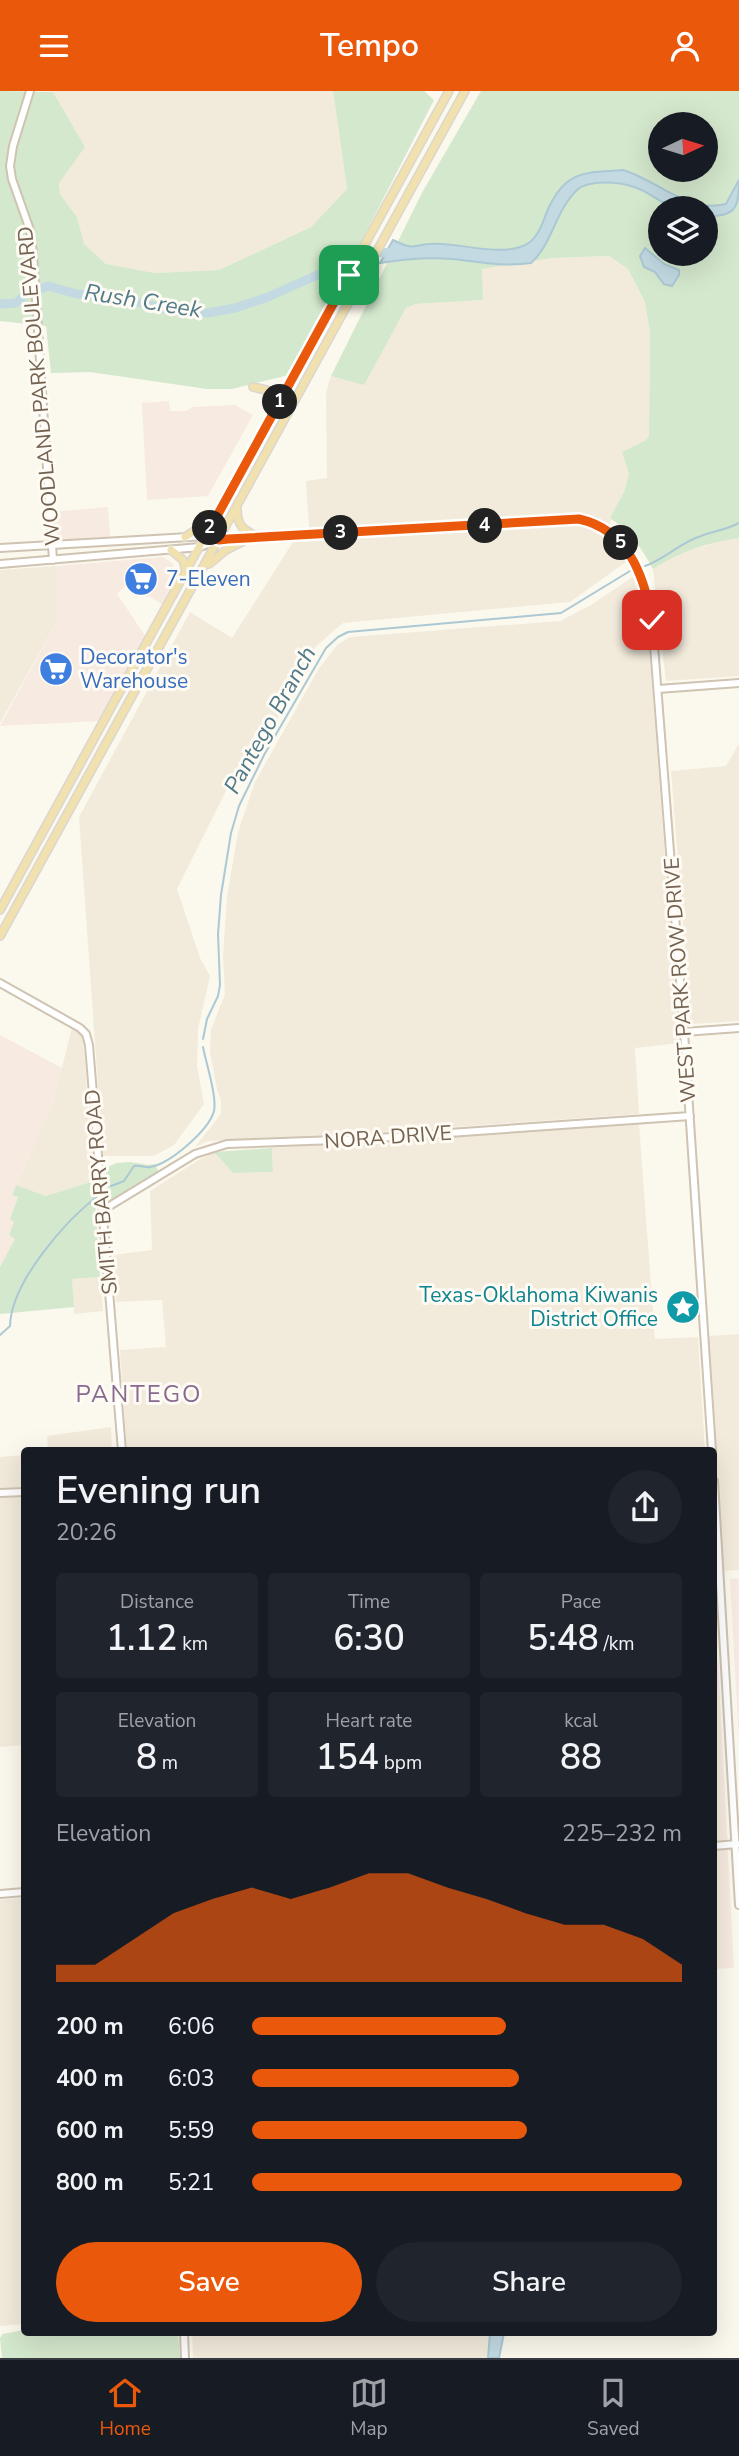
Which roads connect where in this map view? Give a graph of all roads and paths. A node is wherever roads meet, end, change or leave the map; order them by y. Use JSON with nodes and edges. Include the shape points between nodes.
{"nodes":[{"id":1,"x":30,"y":91,"type":"edge"},
{"id":2,"x":449,"y":91,"type":"edge"},
{"id":3,"x":465,"y":91,"type":"edge"},
{"id":4,"x":253,"y":387,"type":"dead end"},
{"id":5,"x":278,"y":405,"type":"junction"},
{"id":6,"x":237,"y":507,"type":"junction"},
{"id":7,"x":218,"y":514,"type":"junction"},
{"id":8,"x":206,"y":536,"type":"junction"},
{"id":9,"x":186,"y":537,"type":"junction"},
{"id":10,"x":249,"y":538,"type":"junction"},
{"id":11,"x":259,"y":538,"type":"junction"},
{"id":12,"x":127,"y":540,"type":"junction"},
{"id":13,"x":219,"y":540,"type":"junction"},
{"id":14,"x":52,"y":545,"type":"junction"},
{"id":15,"x":200,"y":547,"type":"junction"},
{"id":16,"x":0,"y":548,"type":"edge"},
{"id":17,"x":172,"y":550,"type":"junction"},
{"id":18,"x":128,"y":554,"type":"junction"},
{"id":19,"x":53,"y":560,"type":"junction"},
{"id":20,"x":0,"y":564,"type":"edge"},
{"id":21,"x":203,"y":569,"type":"junction"},
{"id":22,"x":186,"y":572,"type":"junction"},
{"id":23,"x":739,"y":683,"type":"edge"},
{"id":24,"x":658,"y":689,"type":"junction"},
{"id":25,"x":0,"y":910,"type":"edge"},
{"id":26,"x":0,"y":936,"type":"edge"},
{"id":27,"x":0,"y":983,"type":"edge"},
{"id":28,"x":739,"y":1028,"type":"edge"},
{"id":29,"x":684,"y":1032,"type":"junction"},
{"id":30,"x":690,"y":1117,"type":"junction"},
{"id":31,"x":103,"y":1210,"type":"junction"},
{"id":32,"x":122,"y":1447,"type":"edge"},
{"id":33,"x":712,"y":1447,"type":"edge"},
{"id":34,"x":21,"y":1492,"type":"edge"},
{"id":35,"x":0,"y":1493,"type":"edge"},
{"id":36,"x":717,"y":1528,"type":"edge"},
{"id":37,"x":737,"y":1844,"type":"edge"},
{"id":38,"x":717,"y":1846,"type":"edge"},
{"id":39,"x":21,"y":1892,"type":"edge"},
{"id":40,"x":0,"y":1893,"type":"edge"},
{"id":41,"x":739,"y":1905,"type":"edge"},
{"id":42,"x":184,"y":2336,"type":"edge"},
{"id":43,"x":185,"y":2358,"type":"edge"}],
"edges":[{"from":1,"to":14,"type":"main road","name":"WOODLAND PARK BOULEVARD","via":[[10,166],[30,230]]},
{"from":2,"to":5,"type":"main road"},
{"from":3,"to":6,"type":"main road"},
{"from":4,"to":5,"type":"main road","via":[[274,394]]},
{"from":5,"to":7,"type":"main road"},
{"from":6,"to":11,"type":"main road","via":[[241,529]]},
{"from":6,"to":13,"type":"main road"},
{"from":7,"to":8,"type":"main road"},
{"from":7,"to":9,"type":"main road"},
{"from":8,"to":9,"type":"main road"},
{"from":8,"to":13,"type":"main road"},
{"from":8,"to":15,"type":"main road"},
{"from":9,"to":12,"type":"main road"},
{"from":10,"to":11,"type":"main road"},
{"from":10,"to":13,"type":"main road"},
{"from":10,"to":21,"type":"main road"},
{"from":11,"to":24,"type":"main road","name":"WEST PARK ROW DRIVE","via":[[566,518],[600,526],[624,545],[644,585]]},
{"from":12,"to":14,"type":"main road"},
{"from":12,"to":18,"type":"main road"},
{"from":13,"to":15,"type":"main road"},
{"from":13,"to":21,"type":"main road"},
{"from":14,"to":16,"type":"main road"},
{"from":14,"to":19,"type":"main road","name":"WOODLAND PARK BOULEVARD"},
{"from":15,"to":17,"type":"main road"},
{"from":15,"to":22,"type":"main road"},
{"from":17,"to":18,"type":"main road"},
{"from":17,"to":22,"type":"main road","via":[[183,560]]},
{"from":18,"to":19,"type":"main road"},
{"from":19,"to":20,"type":"main road"},
{"from":21,"to":26,"type":"main road"},
{"from":22,"to":25,"type":"main road"},
{"from":23,"to":24,"type":"main road"},
{"from":24,"to":29,"type":"main road","name":"WEST PARK ROW DRIVE"},
{"from":27,"to":31,"type":"main road","name":"SMITH BARRY ROAD","via":[[86,1034]]},
{"from":28,"to":29,"type":"main road"},
{"from":29,"to":30,"type":"main road","name":"WEST PARK ROW DRIVE"},
{"from":30,"to":31,"type":"main road","name":"NORA DRIVE","via":[[227,1144],[195,1154]]},
{"from":30,"to":33,"type":"main road","name":"WEST PARK ROW DRIVE"},
{"from":31,"to":32,"type":"main road","name":"SMITH BARRY ROAD"},
{"from":34,"to":35,"type":"main road"},
{"from":36,"to":37,"type":"main road"},
{"from":37,"to":38,"type":"main road"},
{"from":37,"to":41,"type":"main road"},
{"from":39,"to":40,"type":"main road"},
{"from":42,"to":43,"type":"main road"}]}
